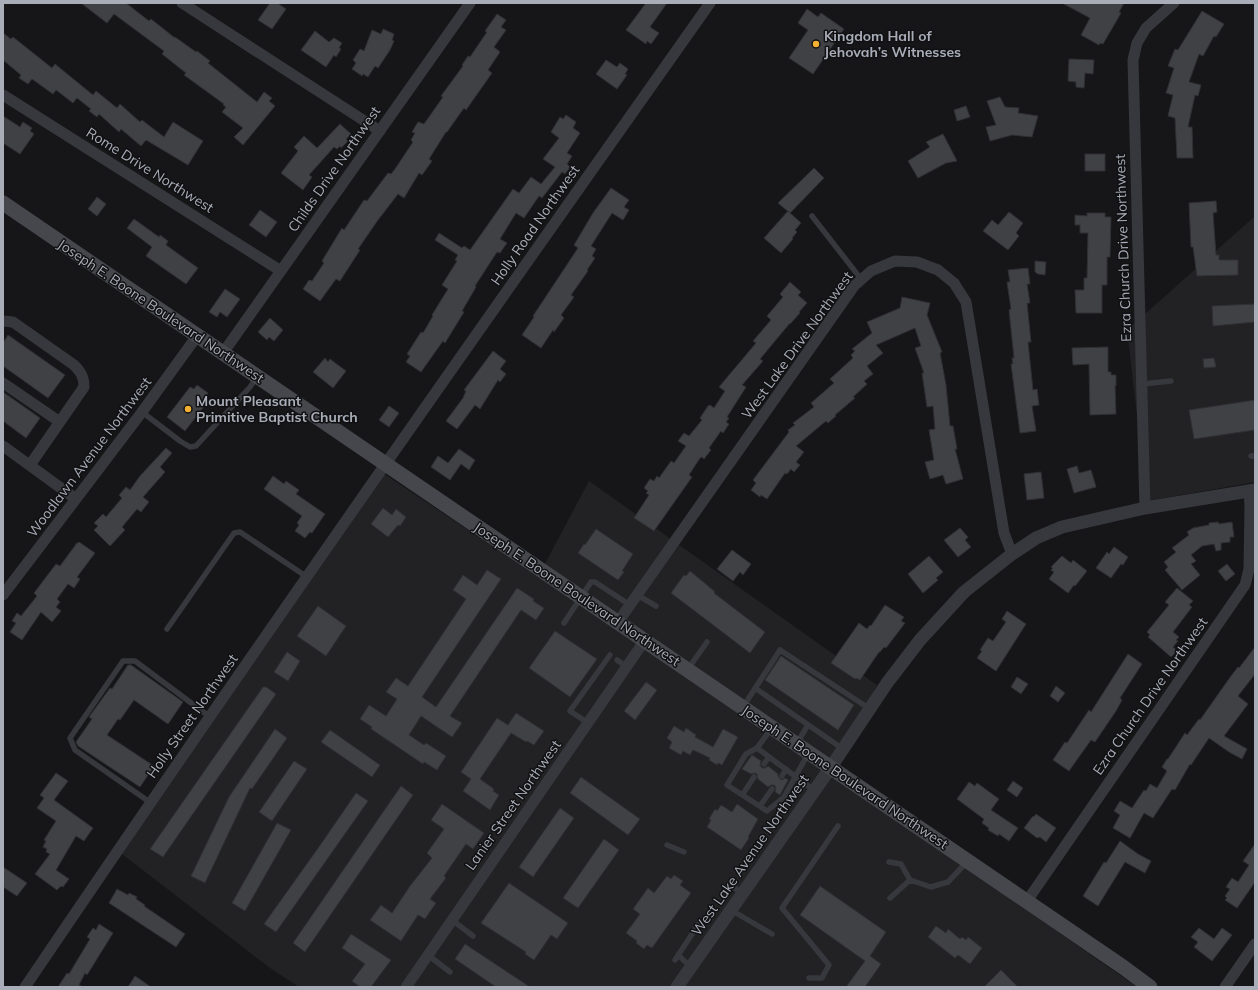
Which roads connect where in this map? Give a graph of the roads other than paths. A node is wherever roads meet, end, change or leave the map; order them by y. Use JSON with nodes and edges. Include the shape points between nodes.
{"nodes":[{"id":1,"x":182,"y":3,"type":"edge"},
{"id":2,"x":470,"y":3,"type":"edge"},
{"id":3,"x":710,"y":3,"type":"edge"},
{"id":4,"x":1174,"y":3,"type":"edge"},
{"id":5,"x":3,"y":95,"type":"edge"},
{"id":6,"x":380,"y":131,"type":"junction"},
{"id":7,"x":3,"y":203,"type":"edge"},
{"id":8,"x":812,"y":216,"type":"dead end"},
{"id":9,"x":281,"y":271,"type":"junction"},
{"id":10,"x":862,"y":279,"type":"junction"},
{"id":11,"x":3,"y":321,"type":"edge"},
{"id":12,"x":197,"y":336,"type":"junction"},
{"id":13,"x":223,"y":353,"type":"junction"},
{"id":14,"x":257,"y":376,"type":"junction"},
{"id":15,"x":1172,"y":381,"type":"dead end"},
{"id":16,"x":3,"y":383,"type":"edge"},
{"id":17,"x":1142,"y":384,"type":"junction"},
{"id":18,"x":142,"y":412,"type":"junction"},
{"id":19,"x":60,"y":422,"type":"junction"},
{"id":20,"x":3,"y":446,"type":"edge"},
{"id":21,"x":385,"y":464,"type":"junction"},
{"id":22,"x":30,"y":465,"type":"junction"},
{"id":23,"x":1252,"y":491,"type":"edge"},
{"id":24,"x":76,"y":499,"type":"junction"},
{"id":25,"x":1145,"y":508,"type":"junction"},
{"id":26,"x":1012,"y":554,"type":"junction"},
{"id":27,"x":307,"y":576,"type":"junction"},
{"id":28,"x":637,"y":594,"type":"junction"},
{"id":29,"x":3,"y":595,"type":"edge"},
{"id":30,"x":581,"y":597,"type":"junction"},
{"id":31,"x":630,"y":605,"type":"junction"},
{"id":32,"x":656,"y":606,"type":"dead end"},
{"id":33,"x":618,"y":622,"type":"junction"},
{"id":34,"x":564,"y":623,"type":"dead end"},
{"id":35,"x":167,"y":629,"type":"dead end"},
{"id":36,"x":645,"y":640,"type":"junction"},
{"id":37,"x":707,"y":642,"type":"dead end"},
{"id":38,"x":610,"y":655,"type":"dead end"},
{"id":39,"x":617,"y":660,"type":"dead end"},
{"id":40,"x":627,"y":667,"type":"junction"},
{"id":41,"x":688,"y":669,"type":"junction"},
{"id":42,"x":755,"y":688,"type":"junction"},
{"id":43,"x":743,"y":707,"type":"junction"},
{"id":44,"x":870,"y":709,"type":"junction"},
{"id":45,"x":210,"y":716,"type":"junction"},
{"id":46,"x":588,"y":723,"type":"junction"},
{"id":47,"x":808,"y":725,"type":"junction"},
{"id":48,"x":773,"y":727,"type":"junction"},
{"id":49,"x":796,"y":743,"type":"junction"},
{"id":50,"x":757,"y":748,"type":"junction"},
{"id":51,"x":843,"y":749,"type":"junction"},
{"id":52,"x":810,"y":752,"type":"junction"},
{"id":53,"x":769,"y":757,"type":"junction"},
{"id":54,"x":764,"y":764,"type":"dead end"},
{"id":55,"x":831,"y":767,"type":"junction"},
{"id":56,"x":786,"y":769,"type":"junction"},
{"id":57,"x":782,"y":776,"type":"dead end"},
{"id":58,"x":796,"y":776,"type":"junction"},
{"id":59,"x":754,"y":777,"type":"dead end"},
{"id":60,"x":772,"y":789,"type":"dead end"},
{"id":61,"x":815,"y":791,"type":"junction"},
{"id":62,"x":743,"y":794,"type":"junction"},
{"id":63,"x":151,"y":803,"type":"junction"},
{"id":64,"x":760,"y":806,"type":"junction"},
{"id":65,"x":838,"y":826,"type":"dead end"},
{"id":66,"x":667,"y":845,"type":"dead end"},
{"id":67,"x":684,"y":852,"type":"dead end"},
{"id":68,"x":968,"y":861,"type":"junction"},
{"id":69,"x":889,"y":862,"type":"dead end"},
{"id":70,"x":910,"y":880,"type":"junction"},
{"id":71,"x":729,"y":884,"type":"dead end"},
{"id":72,"x":743,"y":894,"type":"junction"},
{"id":73,"x":890,"y":898,"type":"dead end"},
{"id":74,"x":1027,"y":901,"type":"junction"},
{"id":75,"x":731,"y":910,"type":"junction"},
{"id":76,"x":452,"y":920,"type":"junction"},
{"id":77,"x":698,"y":925,"type":"dead end"},
{"id":78,"x":772,"y":934,"type":"dead end"},
{"id":79,"x":473,"y":936,"type":"dead end"},
{"id":80,"x":1255,"y":944,"type":"edge"},
{"id":81,"x":428,"y":955,"type":"junction"},
{"id":82,"x":691,"y":967,"type":"junction"},
{"id":83,"x":450,"y":972,"type":"dead end"},
{"id":84,"x":810,"y":978,"type":"dead end"},
{"id":85,"x":25,"y":987,"type":"edge"},
{"id":86,"x":406,"y":987,"type":"edge"},
{"id":87,"x":677,"y":987,"type":"edge"},
{"id":88,"x":1150,"y":987,"type":"edge"},
{"id":89,"x":1225,"y":987,"type":"edge"}],
"edges":[{"from":1,"to":6,"type":"street"},
{"from":2,"to":6,"type":"street","name":"Childs Drive Northwest"},
{"from":3,"to":21,"type":"street","name":"Holly Road Northwest"},
{"from":4,"to":17,"type":"street","name":"Ezra Church Drive Northwest","via":[[1146,28],[1137,43],[1133,60]]},
{"from":5,"to":9,"type":"street","name":"Rome Drive Northwest"},
{"from":6,"to":9,"type":"street","name":"Childs Drive Northwest"},
{"from":7,"to":12,"type":"main road","name":"Joseph E. Boone Boulevard Northwest"},
{"from":8,"to":10,"type":"lane"},
{"from":9,"to":13,"type":"street","name":"Childs Drive Northwest"},
{"from":10,"to":26,"type":"street","name":"West Lake Drive Northwest","via":[[871,271],[895,262],[917,262],[938,270],[954,283],[966,302],[1004,534]]},
{"from":10,"to":28,"type":"street","name":"West Lake Drive Northwest","via":[[854,286]]},
{"from":11,"to":19,"type":"street","via":[[13,322],[74,365],[84,379],[84,387]]},
{"from":12,"to":13,"type":"main road","name":"Joseph E. Boone Boulevard Northwest"},
{"from":12,"to":18,"type":"street","name":"Woodlawn Avenue Northwest"},
{"from":13,"to":14,"type":"main road","name":"Joseph E. Boone Boulevard Northwest"},
{"from":14,"to":18,"type":"lane","via":[[196,446],[190,447],[180,442]]},
{"from":14,"to":21,"type":"main road","name":"Joseph E. Boone Boulevard Northwest"},
{"from":15,"to":17,"type":"lane"},
{"from":16,"to":19,"type":"street"},
{"from":17,"to":25,"type":"street","name":"Ezra Church Drive Northwest"},
{"from":18,"to":24,"type":"street","name":"Woodlawn Avenue Northwest"},
{"from":19,"to":22,"type":"street"},
{"from":20,"to":22,"type":"street"},
{"from":21,"to":27,"type":"street","name":"Holly Street Northwest"},
{"from":21,"to":30,"type":"main road","name":"Joseph E. Boone Boulevard Northwest"},
{"from":22,"to":24,"type":"street"},
{"from":23,"to":25,"type":"street","name":"West Lake Avenue Northwest"},
{"from":23,"to":74,"type":"street","name":"Ezra Church Drive Northwest","via":[[1249,569],[1245,585]]},
{"from":24,"to":29,"type":"street","name":"Woodlawn Avenue Northwest"},
{"from":25,"to":26,"type":"street","name":"West Lake Avenue Northwest","via":[[1062,527],[1036,538]]},
{"from":26,"to":44,"type":"street","name":"West Lake Avenue Northwest","via":[[964,592],[920,640],[887,682]]},
{"from":27,"to":35,"type":"lane","via":[[240,532],[234,533]]},
{"from":27,"to":45,"type":"street","name":"Holly Street Northwest"},
{"from":28,"to":31,"type":"street","name":"West Lake Drive Northwest"},
{"from":28,"to":32,"type":"lane"},
{"from":30,"to":31,"type":"lane","via":[[591,582],[595,582]]},
{"from":30,"to":33,"type":"main road","name":"Joseph E. Boone Boulevard Northwest"},
{"from":30,"to":34,"type":"lane"},
{"from":31,"to":33,"type":"street","name":"West Lake Drive Northwest"},
{"from":33,"to":36,"type":"main road","name":"Joseph E. Boone Boulevard Northwest"},
{"from":36,"to":40,"type":"street","name":"Lanier Street Northwest"},
{"from":36,"to":41,"type":"main road","name":"Joseph E. Boone Boulevard Northwest"},
{"from":37,"to":41,"type":"lane"},
{"from":38,"to":46,"type":"lane","via":[[570,711]]},
{"from":39,"to":40,"type":"lane"},
{"from":40,"to":46,"type":"street","name":"Lanier Street Northwest"},
{"from":41,"to":43,"type":"main road","name":"Joseph E. Boone Boulevard Northwest"},
{"from":42,"to":43,"type":"lane"},
{"from":42,"to":44,"type":"lane","via":[[780,650]]},
{"from":42,"to":47,"type":"lane"},
{"from":43,"to":48,"type":"main road","name":"Joseph E. Boone Boulevard Northwest"},
{"from":44,"to":51,"type":"street","name":"West Lake Avenue Northwest"},
{"from":45,"to":63,"type":"street","name":"Holly Street Northwest"},
{"from":45,"to":63,"type":"lane","via":[[135,661],[123,661],[70,738],[75,750]]},
{"from":46,"to":76,"type":"street","name":"Lanier Street Northwest"},
{"from":47,"to":49,"type":"lane"},
{"from":47,"to":51,"type":"lane"},
{"from":48,"to":49,"type":"main road","name":"Joseph E. Boone Boulevard Northwest"},
{"from":48,"to":50,"type":"lane"},
{"from":49,"to":52,"type":"main road","name":"Joseph E. Boone Boulevard Northwest"},
{"from":50,"to":53,"type":"lane"},
{"from":50,"to":62,"type":"lane","via":[[746,754],[727,785]]},
{"from":51,"to":55,"type":"street","name":"West Lake Avenue Northwest"},
{"from":52,"to":55,"type":"main road","name":"Joseph E. Boone Boulevard Northwest"},
{"from":52,"to":58,"type":"lane"},
{"from":53,"to":54,"type":"lane"},
{"from":53,"to":56,"type":"lane"},
{"from":55,"to":61,"type":"street","name":"West Lake Avenue Northwest"},
{"from":55,"to":68,"type":"main road","name":"Joseph E. Boone Boulevard Northwest"},
{"from":56,"to":57,"type":"lane"},
{"from":56,"to":58,"type":"lane"},
{"from":58,"to":61,"type":"lane"},
{"from":58,"to":64,"type":"lane","via":[[784,797],[767,811]]},
{"from":59,"to":62,"type":"lane"},
{"from":60,"to":64,"type":"lane"},
{"from":61,"to":72,"type":"street","name":"West Lake Avenue Northwest"},
{"from":62,"to":64,"type":"lane"},
{"from":63,"to":85,"type":"street","name":"Holly Street Northwest"},
{"from":65,"to":84,"type":"lane","via":[[782,908],[829,965],[822,978]]},
{"from":66,"to":67,"type":"lane"},
{"from":68,"to":70,"type":"lane","via":[[948,882],[931,887]]},
{"from":68,"to":74,"type":"main road","name":"Joseph E. Boone Boulevard Northwest"},
{"from":69,"to":70,"type":"lane","via":[[902,864]]},
{"from":70,"to":73,"type":"lane"},
{"from":71,"to":72,"type":"lane"},
{"from":72,"to":75,"type":"street","name":"West Lake Avenue Northwest"},
{"from":74,"to":88,"type":"main road","name":"Joseph E. Boone Boulevard Northwest"},
{"from":75,"to":78,"type":"lane"},
{"from":75,"to":82,"type":"street","name":"West Lake Avenue Northwest"},
{"from":76,"to":79,"type":"lane"},
{"from":76,"to":81,"type":"street","name":"Lanier Street Northwest"},
{"from":77,"to":82,"type":"lane","via":[[676,958]]},
{"from":80,"to":89,"type":"street"},
{"from":81,"to":83,"type":"lane"},
{"from":81,"to":86,"type":"street","name":"Lanier Street Northwest"},
{"from":82,"to":87,"type":"street","name":"West Lake Avenue Northwest"}]}
